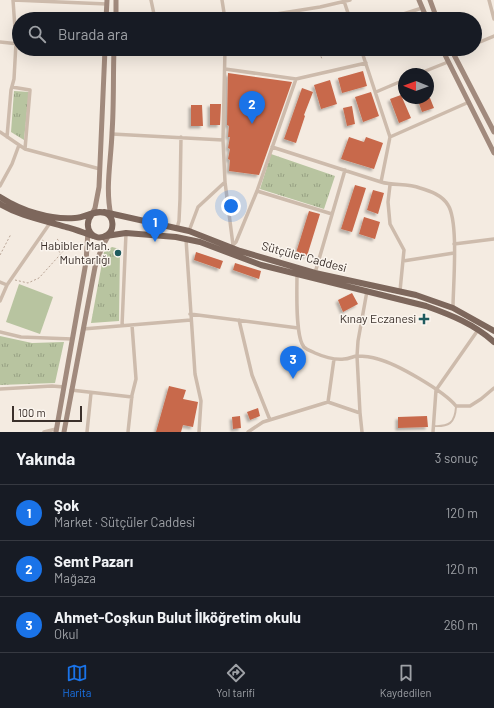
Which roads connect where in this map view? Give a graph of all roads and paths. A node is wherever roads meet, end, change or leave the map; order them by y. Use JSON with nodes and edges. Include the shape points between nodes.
{"nodes":[{"id":1,"x":13,"y":0,"type":"edge"},
{"id":2,"x":116,"y":0,"type":"edge"},
{"id":3,"x":151,"y":0,"type":"edge"},
{"id":4,"x":223,"y":0,"type":"edge"},
{"id":5,"x":350,"y":0,"type":"edge"},
{"id":6,"x":419,"y":0,"type":"edge"},
{"id":7,"x":430,"y":0,"type":"edge"},
{"id":8,"x":489,"y":0,"type":"edge"},
{"id":9,"x":344,"y":1,"type":"edge"},
{"id":10,"x":107,"y":2,"type":"edge"},
{"id":11,"x":320,"y":7,"type":"junction"},
{"id":12,"x":422,"y":8,"type":"junction"},
{"id":13,"x":14,"y":12,"type":"edge"},
{"id":14,"x":106,"y":12,"type":"edge"},
{"id":15,"x":116,"y":12,"type":"edge"},
{"id":16,"x":154,"y":12,"type":"edge"},
{"id":17,"x":224,"y":12,"type":"edge"},
{"id":18,"x":288,"y":12,"type":"edge"},
{"id":19,"x":320,"y":12,"type":"edge"},
{"id":20,"x":348,"y":12,"type":"edge"},
{"id":21,"x":410,"y":12,"type":"edge"},
{"id":22,"x":424,"y":12,"type":"edge"},
{"id":23,"x":434,"y":12,"type":"edge"},
{"id":24,"x":494,"y":19,"type":"edge"},
{"id":25,"x":494,"y":36,"type":"edge"},
{"id":26,"x":482,"y":41,"type":"edge"},
{"id":27,"x":0,"y":42,"type":"edge"},
{"id":28,"x":12,"y":43,"type":"edge"},
{"id":29,"x":17,"y":56,"type":"edge"},
{"id":30,"x":105,"y":56,"type":"edge"},
{"id":31,"x":114,"y":56,"type":"edge"},
{"id":32,"x":225,"y":56,"type":"edge"},
{"id":33,"x":321,"y":56,"type":"edge"},
{"id":34,"x":364,"y":56,"type":"edge"},
{"id":35,"x":445,"y":56,"type":"edge"},
{"id":36,"x":455,"y":56,"type":"edge"},
{"id":37,"x":322,"y":59,"type":"dead end"},
{"id":38,"x":448,"y":62,"type":"junction"},
{"id":39,"x":366,"y":63,"type":"junction"},
{"id":40,"x":433,"y":68,"type":"edge"},
{"id":41,"x":225,"y":69,"type":"junction"},
{"id":42,"x":296,"y":80,"type":"junction"},
{"id":43,"x":398,"y":83,"type":"edge"},
{"id":44,"x":12,"y":87,"type":"junction"},
{"id":45,"x":376,"y":92,"type":"junction"},
{"id":46,"x":469,"y":102,"type":"junction"},
{"id":47,"x":0,"y":132,"type":"edge"},
{"id":48,"x":494,"y":132,"type":"edge"},
{"id":49,"x":101,"y":133,"type":"junction"},
{"id":50,"x":112,"y":134,"type":"junction"},
{"id":51,"x":7,"y":137,"type":"junction"},
{"id":52,"x":180,"y":137,"type":"junction"},
{"id":53,"x":390,"y":137,"type":"junction"},
{"id":54,"x":223,"y":140,"type":"junction"},
{"id":55,"x":19,"y":145,"type":"junction"},
{"id":56,"x":272,"y":147,"type":"junction"},
{"id":57,"x":25,"y":148,"type":"junction"},
{"id":58,"x":494,"y":153,"type":"edge"},
{"id":59,"x":100,"y":169,"type":"junction"},
{"id":60,"x":345,"y":170,"type":"junction"},
{"id":61,"x":225,"y":182,"type":"junction"},
{"id":62,"x":381,"y":182,"type":"junction"},
{"id":63,"x":390,"y":185,"type":"junction"},
{"id":64,"x":0,"y":186,"type":"edge"},
{"id":65,"x":257,"y":191,"type":"junction"},
{"id":66,"x":0,"y":198,"type":"edge"},
{"id":67,"x":0,"y":204,"type":"edge"},
{"id":68,"x":104,"y":212,"type":"junction"},
{"id":69,"x":92,"y":214,"type":"junction"},
{"id":70,"x":111,"y":214,"type":"junction"},
{"id":71,"x":332,"y":214,"type":"junction"},
{"id":72,"x":112,"y":221,"type":"junction"},
{"id":73,"x":50,"y":223,"type":"junction"},
{"id":74,"x":177,"y":228,"type":"junction"},
{"id":75,"x":189,"y":231,"type":"junction"},
{"id":76,"x":90,"y":233,"type":"junction"},
{"id":77,"x":126,"y":233,"type":"junction"},
{"id":78,"x":11,"y":234,"type":"dead end"},
{"id":79,"x":108,"y":235,"type":"junction"},
{"id":80,"x":40,"y":238,"type":"junction"},
{"id":81,"x":57,"y":239,"type":"dead end"},
{"id":82,"x":186,"y":239,"type":"junction"},
{"id":83,"x":494,"y":240,"type":"edge"},
{"id":84,"x":454,"y":244,"type":"junction"},
{"id":85,"x":232,"y":246,"type":"junction"},
{"id":86,"x":67,"y":247,"type":"junction"},
{"id":87,"x":87,"y":250,"type":"junction"},
{"id":88,"x":454,"y":253,"type":"junction"},
{"id":89,"x":61,"y":254,"type":"junction"},
{"id":90,"x":0,"y":255,"type":"edge"},
{"id":91,"x":403,"y":261,"type":"junction"},
{"id":92,"x":314,"y":273,"type":"junction"},
{"id":93,"x":297,"y":275,"type":"junction"},
{"id":94,"x":12,"y":279,"type":"junction"},
{"id":95,"x":0,"y":282,"type":"edge"},
{"id":96,"x":7,"y":285,"type":"junction"},
{"id":97,"x":400,"y":290,"type":"junction"},
{"id":98,"x":367,"y":292,"type":"junction"},
{"id":99,"x":2,"y":294,"type":"edge"},
{"id":100,"x":0,"y":301,"type":"edge"},
{"id":101,"x":453,"y":308,"type":"junction"},
{"id":102,"x":190,"y":314,"type":"junction"},
{"id":103,"x":191,"y":320,"type":"junction"},
{"id":104,"x":239,"y":320,"type":"junction"},
{"id":105,"x":132,"y":325,"type":"junction"},
{"id":106,"x":122,"y":326,"type":"junction"},
{"id":107,"x":298,"y":328,"type":"junction"},
{"id":108,"x":83,"y":329,"type":"junction"},
{"id":109,"x":478,"y":330,"type":"junction"},
{"id":110,"x":494,"y":331,"type":"edge"},
{"id":111,"x":0,"y":332,"type":"edge"},
{"id":112,"x":72,"y":339,"type":"junction"},
{"id":113,"x":494,"y":342,"type":"edge"},
{"id":114,"x":357,"y":356,"type":"junction"},
{"id":115,"x":334,"y":359,"type":"junction"},
{"id":116,"x":64,"y":387,"type":"junction"},
{"id":117,"x":494,"y":388,"type":"edge"},
{"id":118,"x":0,"y":389,"type":"edge"},
{"id":119,"x":71,"y":390,"type":"junction"},
{"id":120,"x":436,"y":390,"type":"junction"},
{"id":121,"x":91,"y":392,"type":"junction"},
{"id":122,"x":132,"y":397,"type":"junction"},
{"id":123,"x":328,"y":402,"type":"junction"},
{"id":124,"x":456,"y":406,"type":"junction"},
{"id":125,"x":360,"y":413,"type":"junction"},
{"id":126,"x":270,"y":420,"type":"junction"},
{"id":127,"x":433,"y":426,"type":"junction"},
{"id":128,"x":56,"y":431,"type":"edge"},
{"id":129,"x":44,"y":432,"type":"edge"},
{"id":130,"x":64,"y":432,"type":"edge"},
{"id":131,"x":87,"y":432,"type":"edge"},
{"id":132,"x":128,"y":432,"type":"edge"},
{"id":133,"x":199,"y":432,"type":"edge"},
{"id":134,"x":248,"y":432,"type":"edge"},
{"id":135,"x":362,"y":432,"type":"edge"},
{"id":136,"x":433,"y":432,"type":"edge"}],
"edges":[{"from":1,"to":10,"type":"street"},
{"from":1,"to":13,"type":"street"},
{"from":2,"to":15,"type":"street"},
{"from":3,"to":16,"type":"street"},
{"from":4,"to":17,"type":"street"},
{"from":5,"to":9,"type":"street"},
{"from":6,"to":12,"type":"street"},
{"from":7,"to":23,"type":"street"},
{"from":8,"to":24,"type":"street"},
{"from":9,"to":11,"type":"street"},
{"from":9,"to":20,"type":"street"},
{"from":10,"to":14,"type":"street"},
{"from":11,"to":18,"type":"street"},
{"from":11,"to":19,"type":"path"},
{"from":12,"to":21,"type":"street"},
{"from":12,"to":22,"type":"street"},
{"from":25,"to":26,"type":"street"},
{"from":27,"to":28,"type":"street"},
{"from":29,"to":44,"type":"street"},
{"from":30,"to":49,"type":"street"},
{"from":31,"to":50,"type":"street"},
{"from":32,"to":41,"type":"street"},
{"from":33,"to":37,"type":"path"},
{"from":34,"to":39,"type":"street"},
{"from":35,"to":38,"type":"street"},
{"from":36,"to":48,"type":"street"},
{"from":38,"to":40,"type":"street"},
{"from":38,"to":46,"type":"street"},
{"from":39,"to":42,"type":"street"},
{"from":39,"to":45,"type":"street"},
{"from":41,"to":42,"type":"street"},
{"from":41,"to":54,"type":"street"},
{"from":42,"to":56,"type":"street"},
{"from":43,"to":45,"type":"street"},
{"from":44,"to":51,"type":"street"},
{"from":44,"to":57,"type":"street","via":[[30,90]]},
{"from":45,"to":53,"type":"street"},
{"from":46,"to":53,"type":"street"},
{"from":46,"to":58,"type":"street"},
{"from":47,"to":51,"type":"street"},
{"from":49,"to":50,"type":"street"},
{"from":49,"to":59,"type":"street"},
{"from":50,"to":52,"type":"street"},
{"from":50,"to":70,"type":"street","via":[[108,170]]},
{"from":51,"to":55,"type":"street"},
{"from":52,"to":54,"type":"street"},
{"from":52,"to":74,"type":"street","via":[[180,199]]},
{"from":53,"to":62,"type":"street"},
{"from":54,"to":61,"type":"street"},
{"from":55,"to":57,"type":"street"},
{"from":55,"to":64,"type":"street"},
{"from":56,"to":60,"type":"street"},
{"from":56,"to":65,"type":"street"},
{"from":57,"to":59,"type":"street"},
{"from":59,"to":69,"type":"street","via":[[97,200]]},
{"from":60,"to":62,"type":"street"},
{"from":60,"to":71,"type":"street"},
{"from":61,"to":75,"type":"street","via":[[198,207]]},
{"from":61,"to":85,"type":"street"},
{"from":62,"to":63,"type":"street"},
{"from":63,"to":84,"type":"street","via":[[412,185],[434,193],[446,201],[453,216]]},
{"from":63,"to":91,"type":"street","via":[[390,224],[404,250]]},
{"from":65,"to":71,"type":"street"},
{"from":65,"to":85,"type":"street"},
{"from":66,"to":69,"type":"main road","via":[[13,205],[66,219]]},
{"from":67,"to":73,"type":"main road","via":[[10,210]]},
{"from":68,"to":69,"type":"main road"},
{"from":68,"to":70,"type":"main road","name":"Sütçüler Caddesi"},
{"from":68,"to":72,"type":"main road"},
{"from":69,"to":76,"type":"main road","via":[[88,221]]},
{"from":70,"to":72,"type":"street"},
{"from":70,"to":74,"type":"main road","name":"Sütçüler Caddesi"},
{"from":71,"to":92,"type":"street"},
{"from":72,"to":79,"type":"main road","via":[[112,229]]},
{"from":73,"to":76,"type":"main road"},
{"from":73,"to":80,"type":"street"},
{"from":74,"to":75,"type":"main road","name":"Sütçüler Caddesi"},
{"from":75,"to":85,"type":"main road","name":"Sütçüler Caddesi"},
{"from":76,"to":79,"type":"main road","via":[[98,238]]},
{"from":76,"to":87,"type":"street"},
{"from":77,"to":79,"type":"main road","name":"Sütçüler Caddesi"},
{"from":77,"to":82,"type":"main road","name":"Sütçüler Caddesi"},
{"from":77,"to":106,"type":"street"},
{"from":78,"to":90,"type":"path"},
{"from":79,"to":108,"type":"street","via":[[95,267]]},
{"from":80,"to":89,"type":"path"},
{"from":80,"to":94,"type":"street"},
{"from":81,"to":86,"type":"path"},
{"from":82,"to":93,"type":"main road","name":"Sütçüler Caddesi"},
{"from":82,"to":102,"type":"street"},
{"from":83,"to":84,"type":"street"},
{"from":84,"to":88,"type":"street"},
{"from":85,"to":92,"type":"main road","name":"Sütçüler Caddesi"},
{"from":86,"to":87,"type":"path"},
{"from":86,"to":89,"type":"path"},
{"from":87,"to":112,"type":"street"},
{"from":88,"to":91,"type":"street"},
{"from":88,"to":101,"type":"street"},
{"from":89,"to":94,"type":"path","via":[[39,278],[28,283]]},
{"from":91,"to":97,"type":"street"},
{"from":92,"to":97,"type":"main road","name":"Sütçüler Caddesi"},
{"from":93,"to":98,"type":"main road","name":"Sütçüler Caddesi"},
{"from":93,"to":107,"type":"street"},
{"from":94,"to":96,"type":"street"},
{"from":95,"to":96,"type":"street"},
{"from":96,"to":99,"type":"street"},
{"from":97,"to":101,"type":"main road","name":"Sütçüler Caddesi"},
{"from":98,"to":109,"type":"main road","name":"Sütçüler Caddesi","via":[[426,306]]},
{"from":98,"to":114,"type":"street"},
{"from":99,"to":100,"type":"street"},
{"from":101,"to":110,"type":"main road","name":"Sütçüler Caddesi"},
{"from":102,"to":103,"type":"street"},
{"from":102,"to":104,"type":"street"},
{"from":103,"to":105,"type":"street"},
{"from":103,"to":133,"type":"street","via":[[195,374],[201,401]]},
{"from":104,"to":107,"type":"street"},
{"from":104,"to":126,"type":"street","via":[[252,375]]},
{"from":105,"to":106,"type":"street"},
{"from":105,"to":122,"type":"street","via":[[136,379]]},
{"from":106,"to":108,"type":"street"},
{"from":107,"to":115,"type":"street","via":[[301,343],[305,348],[322,357]]},
{"from":108,"to":119,"type":"street"},
{"from":109,"to":113,"type":"main road","name":"Sütçüler Caddesi"},
{"from":109,"to":120,"type":"street"},
{"from":111,"to":112,"type":"street","via":[[21,337]]},
{"from":112,"to":116,"type":"street"},
{"from":114,"to":115,"type":"street","via":[[345,360]]},
{"from":114,"to":120,"type":"street","via":[[394,365]]},
{"from":114,"to":125,"type":"street"},
{"from":115,"to":123,"type":"street"},
{"from":116,"to":118,"type":"street"},
{"from":116,"to":128,"type":"street"},
{"from":117,"to":124,"type":"street","via":[[470,406]]},
{"from":119,"to":121,"type":"street"},
{"from":119,"to":130,"type":"street"},
{"from":120,"to":124,"type":"street"},
{"from":120,"to":127,"type":"street"},
{"from":121,"to":122,"type":"street"},
{"from":121,"to":131,"type":"street"},
{"from":122,"to":132,"type":"street"},
{"from":123,"to":125,"type":"street"},
{"from":123,"to":126,"type":"street"},
{"from":124,"to":127,"type":"lane","via":[[450,424]]},
{"from":125,"to":135,"type":"street"},
{"from":126,"to":134,"type":"street"},
{"from":127,"to":136,"type":"street"},
{"from":128,"to":129,"type":"street"}]}
